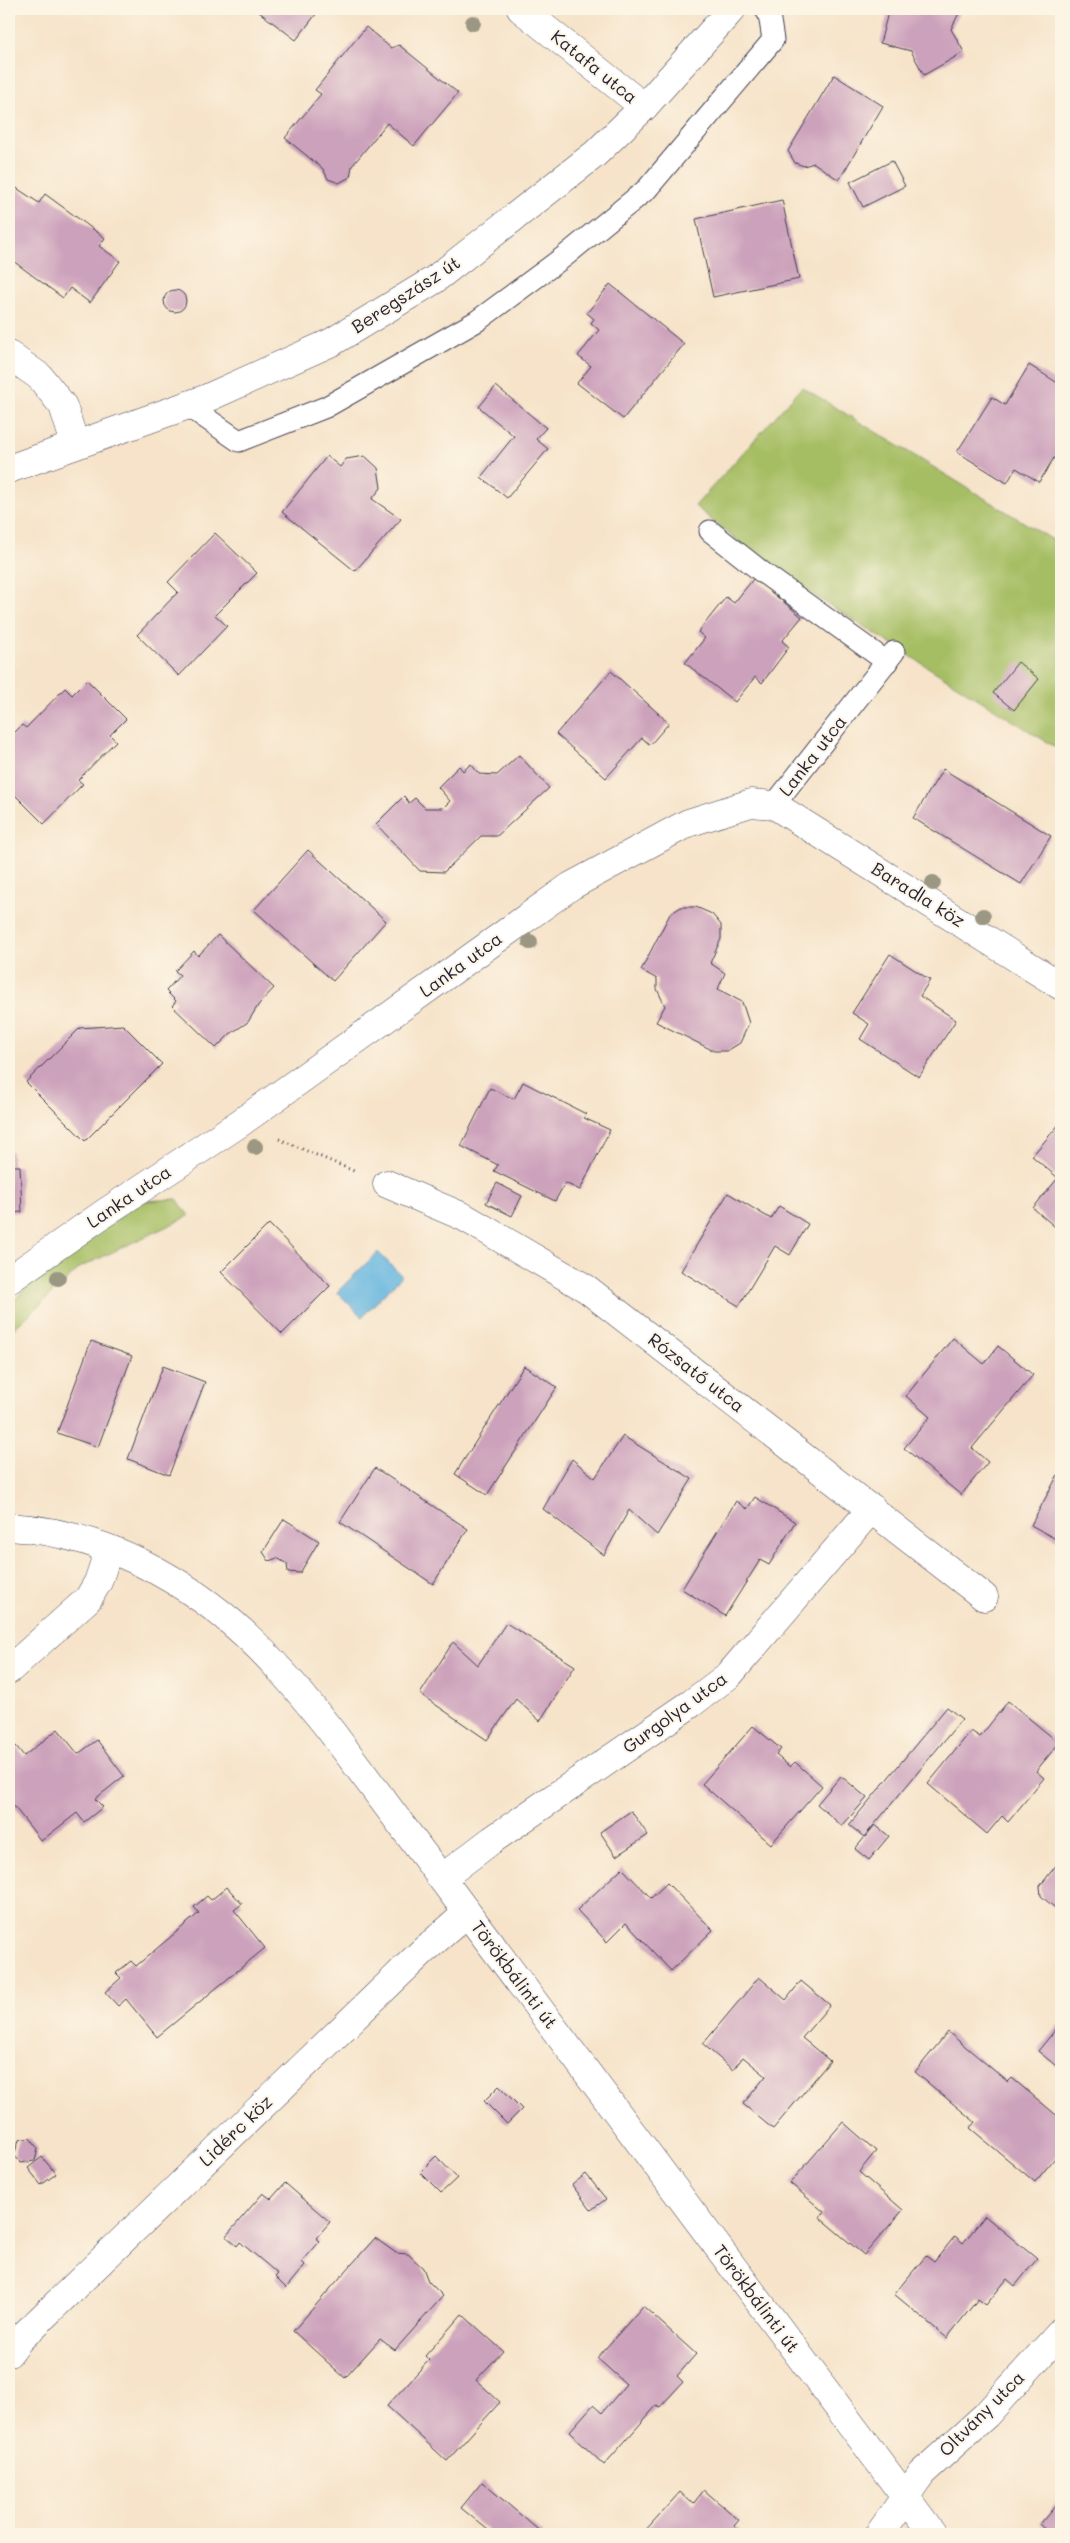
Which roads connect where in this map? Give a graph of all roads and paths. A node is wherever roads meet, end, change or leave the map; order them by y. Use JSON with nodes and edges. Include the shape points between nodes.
{"nodes":[{"id":1,"x":521,"y":9,"type":"edge"},
{"id":2,"x":732,"y":9,"type":"edge"},
{"id":3,"x":765,"y":9,"type":"edge"},
{"id":4,"x":644,"y":107,"type":"junction"},
{"id":5,"x":9,"y":355,"type":"edge"},
{"id":6,"x":187,"y":405,"type":"junction"},
{"id":7,"x":75,"y":444,"type":"junction"},
{"id":8,"x":9,"y":469,"type":"edge"},
{"id":9,"x":710,"y":531,"type":"dead end"},
{"id":10,"x":774,"y":805,"type":"junction"},
{"id":11,"x":1061,"y":986,"type":"edge"},
{"id":12,"x":240,"y":1122,"type":"junction"},
{"id":13,"x":387,"y":1184,"type":"joint"},
{"id":14,"x":9,"y":1280,"type":"edge"},
{"id":15,"x":872,"y":1508,"type":"junction"},
{"id":16,"x":9,"y":1527,"type":"edge"},
{"id":17,"x":109,"y":1549,"type":"junction"},
{"id":18,"x":984,"y":1597,"type":"dead end"},
{"id":19,"x":9,"y":1670,"type":"edge"},
{"id":20,"x":442,"y":1878,"type":"junction"},
{"id":21,"x":467,"y":1913,"type":"junction"},
{"id":22,"x":1061,"y":2332,"type":"edge"},
{"id":23,"x":9,"y":2353,"type":"edge"},
{"id":24,"x":904,"y":2498,"type":"junction"},
{"id":25,"x":879,"y":2534,"type":"edge"},
{"id":26,"x":933,"y":2534,"type":"edge"}],
"edges":[{"from":1,"to":4,"type":"street","name":"Katafa utca"},
{"from":2,"to":4,"type":"street","name":"Beregszász út"},
{"from":3,"to":6,"type":"lane","via":[[774,40],[647,189],[565,256],[476,321],[326,407],[239,441]]},
{"from":4,"to":6,"type":"street","name":"Beregszász út","via":[[595,154],[434,280],[332,342]]},
{"from":5,"to":7,"type":"street","via":[[40,377],[63,406]]},
{"from":6,"to":7,"type":"street","name":"Beregszász út"},
{"from":7,"to":8,"type":"street","name":"Beregszász út"},
{"from":9,"to":10,"type":"lane","name":"Lanka utca","via":[[762,572],[891,657]]},
{"from":10,"to":11,"type":"street","name":"Baradla köz"},
{"from":10,"to":12,"type":"street","name":"Lanka utca","via":[[751,803],[688,823],[571,886]]},
{"from":12,"to":13,"type":"path"},
{"from":12,"to":14,"type":"street","name":"Lanka utca"},
{"from":13,"to":15,"type":"street","name":"Rózsatő utca","via":[[464,1217],[587,1289]]},
{"from":15,"to":18,"type":"street","name":"Rózsatő utca"},
{"from":15,"to":20,"type":"street","name":"Gurgolya utca","via":[[729,1674]]},
{"from":16,"to":17,"type":"street","name":"Törökbálinti út","via":[[67,1536]]},
{"from":17,"to":19,"type":"street","via":[[98,1582],[88,1599]]},
{"from":17,"to":20,"type":"street","name":"Törökbálinti út","via":[[154,1568],[197,1595],[280,1669]]},
{"from":20,"to":21,"type":"street","name":"Törökbálinti út"},
{"from":21,"to":23,"type":"street","name":"Lidérc köz","via":[[422,1952]]},
{"from":21,"to":24,"type":"street","name":"Törökbálinti út"},
{"from":22,"to":24,"type":"street","name":"Oltvány utca","via":[[986,2415],[922,2472]]},
{"from":24,"to":25,"type":"street","name":"Oltvány utca"},
{"from":24,"to":26,"type":"street","name":"Törökbálinti út"}]}
